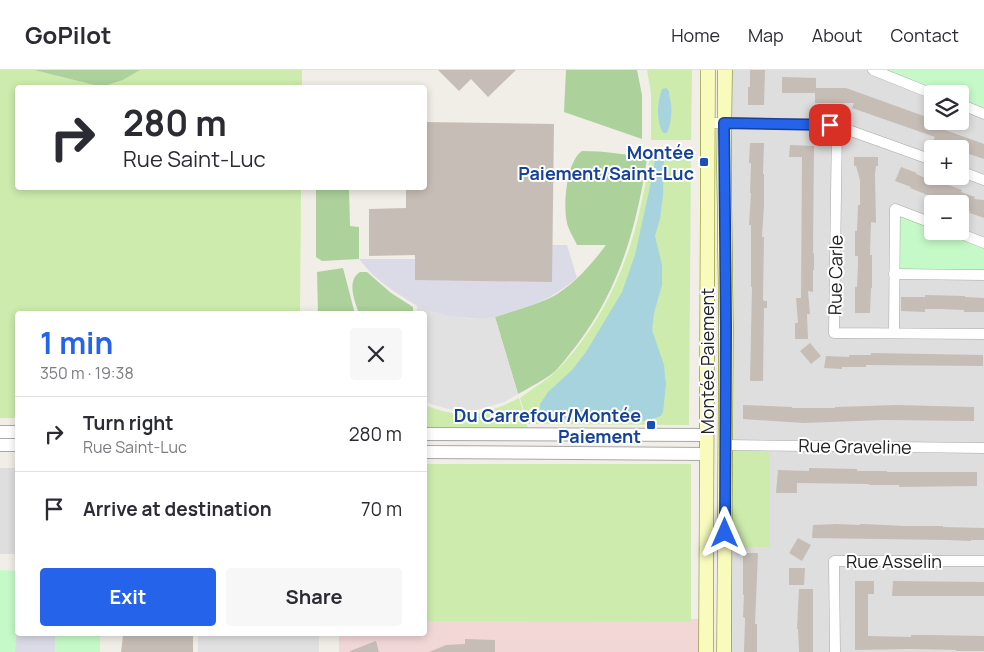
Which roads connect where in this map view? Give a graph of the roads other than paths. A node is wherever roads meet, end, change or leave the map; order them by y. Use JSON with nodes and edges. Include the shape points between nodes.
{"nodes":[{"id":1,"x":708,"y":70,"type":"edge"},
{"id":2,"x":725,"y":70,"type":"edge"},
{"id":3,"x":872,"y":70,"type":"edge"},
{"id":4,"x":924,"y":90,"type":"edge"},
{"id":5,"x":969,"y":108,"type":"edge"},
{"id":6,"x":984,"y":114,"type":"edge"},
{"id":7,"x":707,"y":123,"type":"junction"},
{"id":8,"x":724,"y":123,"type":"junction"},
{"id":9,"x":837,"y":126,"type":"junction"},
{"id":10,"x":924,"y":157,"type":"edge"},
{"id":11,"x":969,"y":174,"type":"edge"},
{"id":12,"x":984,"y":180,"type":"edge"},
{"id":13,"x":924,"y":220,"type":"edge"},
{"id":14,"x":969,"y":237,"type":"edge"},
{"id":15,"x":984,"y":243,"type":"edge"},
{"id":16,"x":894,"y":274,"type":"junction"},
{"id":17,"x":984,"y":275,"type":"edge"},
{"id":18,"x":894,"y":333,"type":"junction"},
{"id":19,"x":984,"y":334,"type":"edge"},
{"id":20,"x":0,"y":432,"type":"edge"},
{"id":21,"x":15,"y":432,"type":"edge"},
{"id":22,"x":427,"y":434,"type":"edge"},
{"id":23,"x":707,"y":435,"type":"junction"},
{"id":24,"x":0,"y":445,"type":"edge"},
{"id":25,"x":725,"y":445,"type":"junction"},
{"id":26,"x":15,"y":446,"type":"edge"},
{"id":27,"x":984,"y":448,"type":"edge"},
{"id":28,"x":427,"y":452,"type":"edge"},
{"id":29,"x":706,"y":454,"type":"junction"},
{"id":30,"x":984,"y":561,"type":"edge"},
{"id":31,"x":706,"y":652,"type":"edge"},
{"id":32,"x":724,"y":652,"type":"edge"},
{"id":33,"x":834,"y":652,"type":"edge"}],
"edges":[{"from":1,"to":7,"type":"main road","name":"Montée Paiement"},
{"from":2,"to":8,"type":"main road","name":"Montée Paiement"},
{"from":3,"to":4,"type":"street"},
{"from":5,"to":6,"type":"street"},
{"from":7,"to":8,"type":"street"},
{"from":7,"to":23,"type":"main road","name":"Montée Paiement"},
{"from":8,"to":9,"type":"street"},
{"from":8,"to":25,"type":"main road","name":"Montée Paiement"},
{"from":9,"to":10,"type":"street"},
{"from":9,"to":18,"type":"street","name":"Rue Carle","via":[[834,333]]},
{"from":11,"to":12,"type":"street"},
{"from":13,"to":16,"type":"street","via":[[895,209]]},
{"from":14,"to":15,"type":"street"},
{"from":16,"to":17,"type":"street"},
{"from":16,"to":18,"type":"street"},
{"from":18,"to":19,"type":"street","name":"Rue Carle"},
{"from":20,"to":21,"type":"street"},
{"from":22,"to":23,"type":"street"},
{"from":23,"to":25,"type":"main road"},
{"from":23,"to":29,"type":"main road","name":"Montée Paiement"},
{"from":24,"to":26,"type":"street"},
{"from":25,"to":27,"type":"street","name":"Rue Graveline"},
{"from":25,"to":29,"type":"main road"},
{"from":25,"to":32,"type":"main road","name":"Montée Paiement"},
{"from":28,"to":29,"type":"street"},
{"from":29,"to":31,"type":"main road","name":"Montée Paiement"},
{"from":30,"to":33,"type":"street","name":"Rue Asselin","via":[[834,561]]}]}
